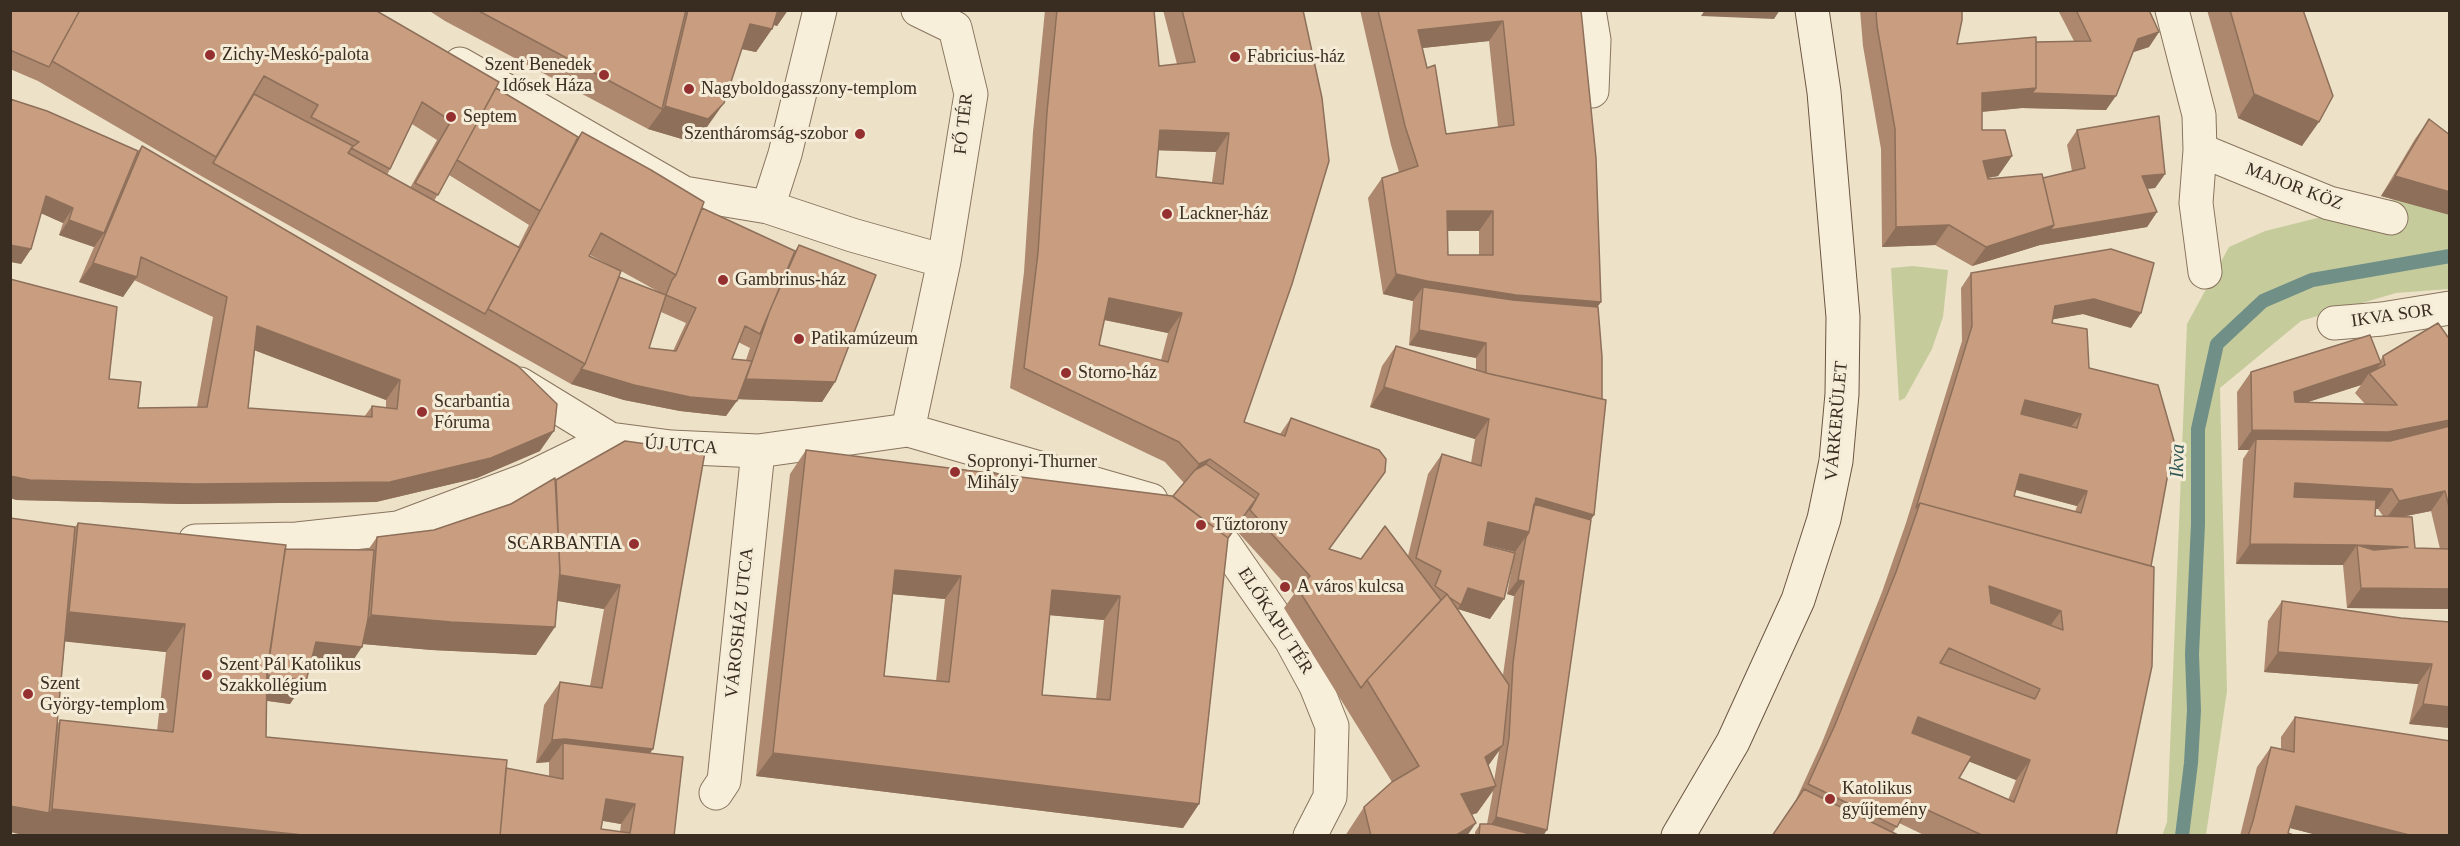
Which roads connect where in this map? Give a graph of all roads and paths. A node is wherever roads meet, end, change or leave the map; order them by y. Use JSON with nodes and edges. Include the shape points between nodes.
{"nodes":[{"id":1,"x":820,"y":10,"type":"edge"},
{"id":2,"x":918,"y":10,"type":"edge"},
{"id":3,"x":1589,"y":10,"type":"edge"},
{"id":4,"x":1812,"y":10,"type":"edge"},
{"id":5,"x":2172,"y":10,"type":"edge"},
{"id":6,"x":432,"y":47,"type":"edge"},
{"id":7,"x":1592,"y":91,"type":"edge"},
{"id":8,"x":2200,"y":150,"type":"junction"},
{"id":9,"x":768,"y":207,"type":"junction"},
{"id":10,"x":2391,"y":218,"type":"dead end"},
{"id":11,"x":944,"y":261,"type":"junction"},
{"id":12,"x":2205,"y":272,"type":"dead end"},
{"id":13,"x":2450,"y":308,"type":"edge"},
{"id":14,"x":2334,"y":323,"type":"dead end"},
{"id":15,"x":496,"y":369,"type":"edge"},
{"id":16,"x":908,"y":430,"type":"junction"},
{"id":17,"x":610,"y":439,"type":"junction"},
{"id":18,"x":758,"y":451,"type":"junction"},
{"id":19,"x":1166,"y":505,"type":"edge"},
{"id":20,"x":161,"y":542,"type":"edge"},
{"id":21,"x":1225,"y":545,"type":"edge"},
{"id":22,"x":716,"y":793,"type":"dead end"},
{"id":23,"x":1310,"y":836,"type":"edge"},
{"id":24,"x":1678,"y":836,"type":"edge"}],
"edges":[{"from":1,"to":9,"type":"street"},
{"from":2,"to":11,"type":"street","name":"FŐ TÉR","via":[[955,28],[971,94]]},
{"from":3,"to":7,"type":"street","via":[[1594,40]]},
{"from":4,"to":24,"type":"street","name":"VÁRKERÜLET","via":[[1824,92],[1843,317],[1836,461],[1824,519],[1798,600],[1733,742]]},
{"from":5,"to":8,"type":"street","via":[[2199,115]]},
{"from":6,"to":9,"type":"street","via":[[684,193]]},
{"from":8,"to":10,"type":"street","name":"MAJOR KÖZ","via":[[2329,203]]},
{"from":8,"to":12,"type":"street","via":[[2196,203]]},
{"from":9,"to":11,"type":"street"},
{"from":11,"to":16,"type":"street","name":"FŐ TÉR"},
{"from":13,"to":14,"type":"street","name":"IKVA SOR"},
{"from":15,"to":17,"type":"street","name":"ÚJ UTCA"},
{"from":16,"to":18,"type":"street"},
{"from":16,"to":19,"type":"street"},
{"from":17,"to":18,"type":"street","name":"ÚJ UTCA","via":[[671,447]]},
{"from":17,"to":20,"type":"street","via":[[526,480],[398,528],[297,539]]},
{"from":18,"to":22,"type":"street","name":"VÁROSHÁZ UTCA","via":[[724,781]]},
{"from":21,"to":23,"type":"street","name":"ELŐKAPU TÉR","via":[[1291,640],[1332,726],[1330,796]]}]}
